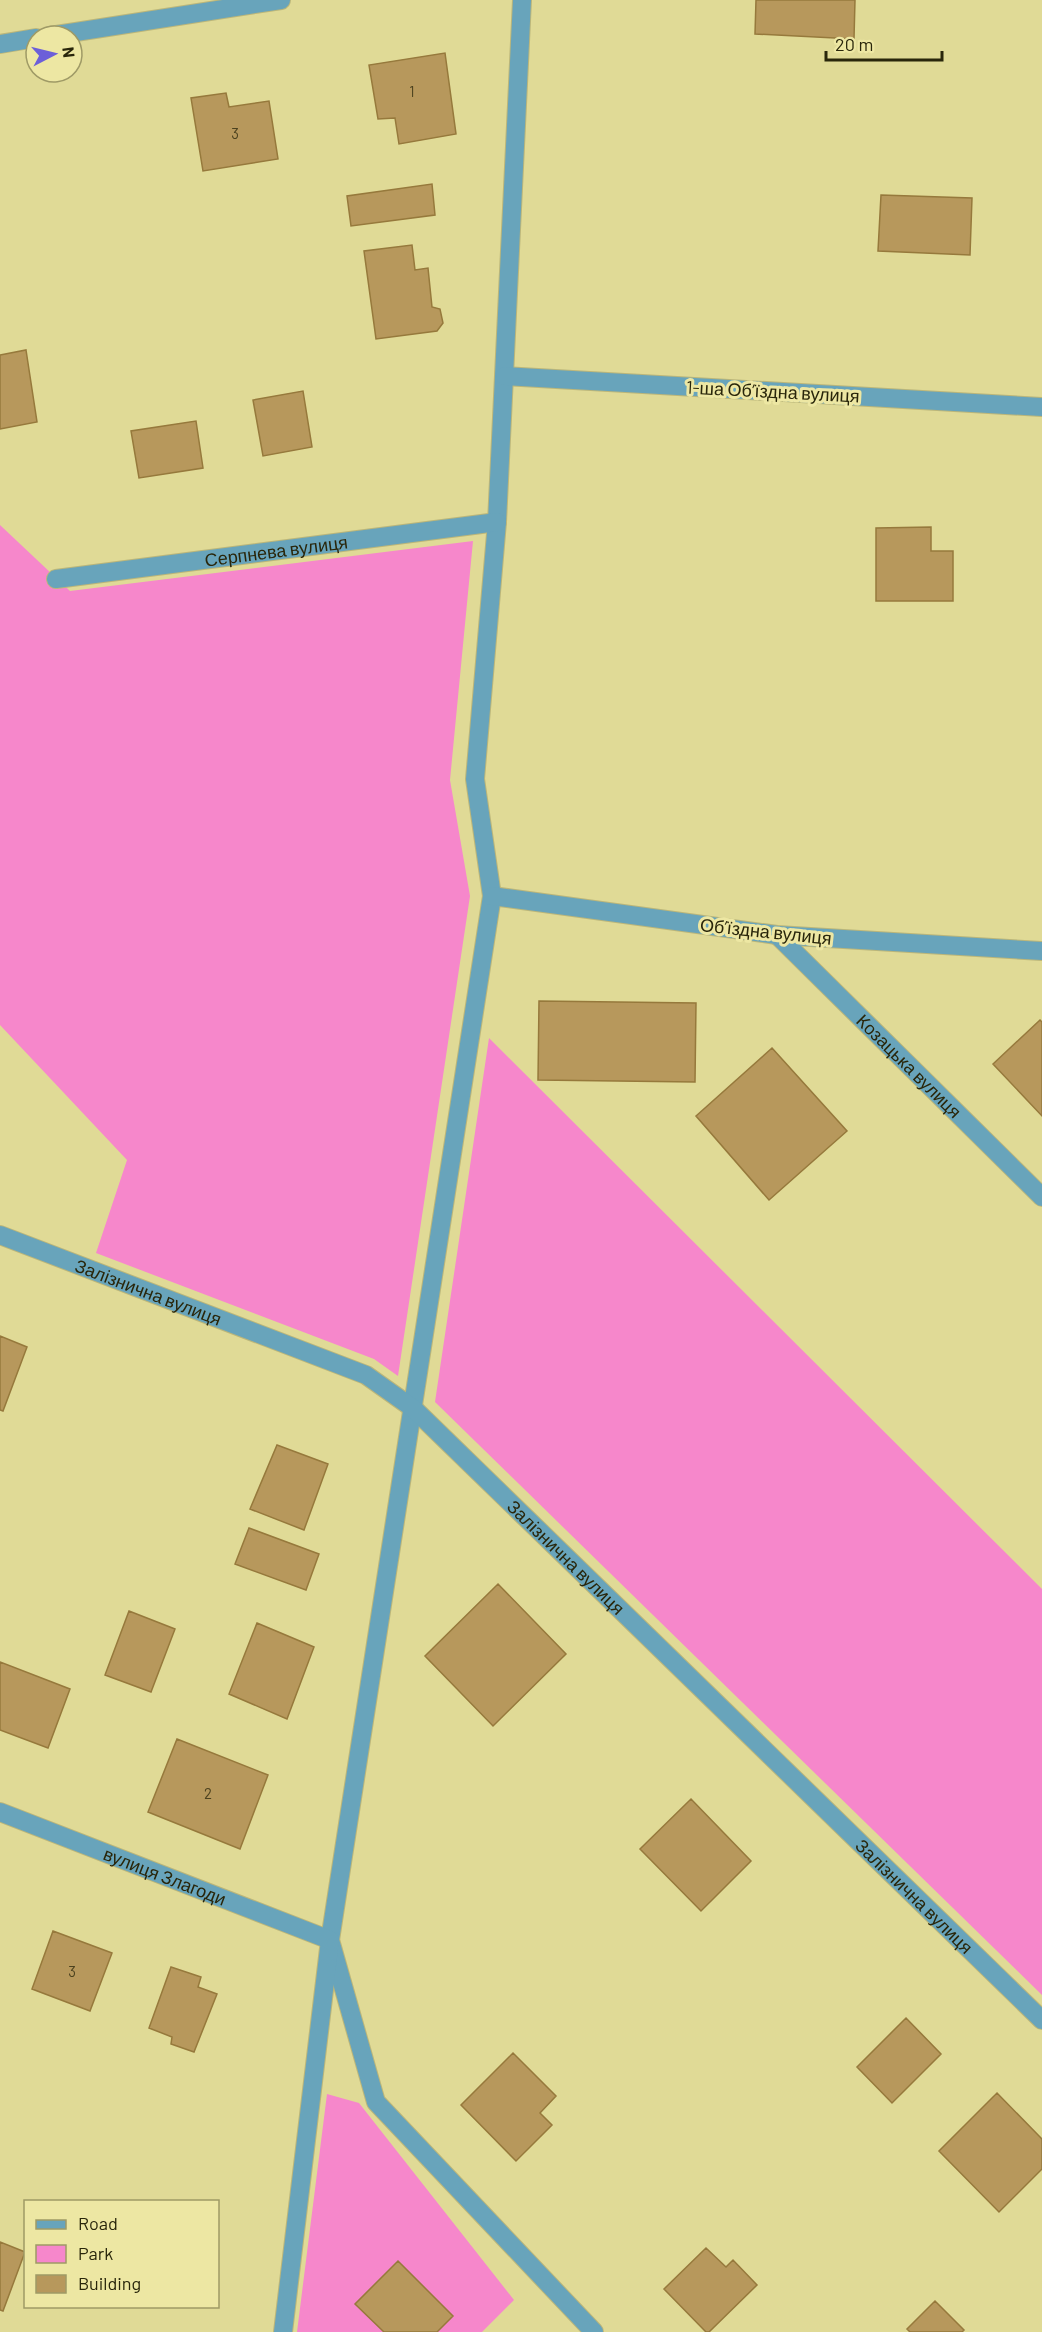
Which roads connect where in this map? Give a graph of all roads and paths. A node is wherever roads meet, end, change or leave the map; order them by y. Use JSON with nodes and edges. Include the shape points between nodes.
{"nodes":[{"id":1,"x":281,"y":0,"type":"edge"},
{"id":2,"x":522,"y":0,"type":"edge"},
{"id":3,"x":84,"y":31,"type":"edge"},
{"id":4,"x":24,"y":40,"type":"edge"},
{"id":5,"x":0,"y":44,"type":"edge"},
{"id":6,"x":505,"y":376,"type":"junction"},
{"id":7,"x":1042,"y":407,"type":"edge"},
{"id":8,"x":497,"y":522,"type":"junction"},
{"id":9,"x":56,"y":579,"type":"dead end"},
{"id":10,"x":492,"y":896,"type":"junction"},
{"id":11,"x":777,"y":935,"type":"junction"},
{"id":12,"x":1042,"y":951,"type":"edge"},
{"id":13,"x":1042,"y":1197,"type":"edge"},
{"id":14,"x":0,"y":1235,"type":"edge"},
{"id":15,"x":414,"y":1409,"type":"junction"},
{"id":16,"x":0,"y":1812,"type":"edge"},
{"id":17,"x":330,"y":1941,"type":"junction"},
{"id":18,"x":1042,"y":2020,"type":"edge"},
{"id":19,"x":283,"y":2332,"type":"edge"},
{"id":20,"x":594,"y":2332,"type":"edge"}],
"edges":[{"from":1,"to":3,"type":"street"},
{"from":2,"to":6,"type":"street"},
{"from":4,"to":5,"type":"street"},
{"from":6,"to":7,"type":"street","name":"1-ша Обʼїздна вулиця"},
{"from":6,"to":8,"type":"street"},
{"from":8,"to":9,"type":"street","name":"Серпнева вулиця"},
{"from":8,"to":10,"type":"street","via":[[475,779]]},
{"from":10,"to":11,"type":"street","name":"Обʼїздна вулиця"},
{"from":10,"to":15,"type":"street"},
{"from":11,"to":12,"type":"street","name":"Обʼїздна вулиця"},
{"from":11,"to":13,"type":"street","name":"Козацька вулиця"},
{"from":14,"to":15,"type":"street","name":"Залізнична вулиця","via":[[366,1375]]},
{"from":15,"to":17,"type":"street"},
{"from":15,"to":18,"type":"street","name":"Залізнична вулиця"},
{"from":16,"to":17,"type":"street","name":"вулиця Злагоди"},
{"from":17,"to":19,"type":"street"},
{"from":17,"to":20,"type":"street","via":[[376,2102]]}]}
